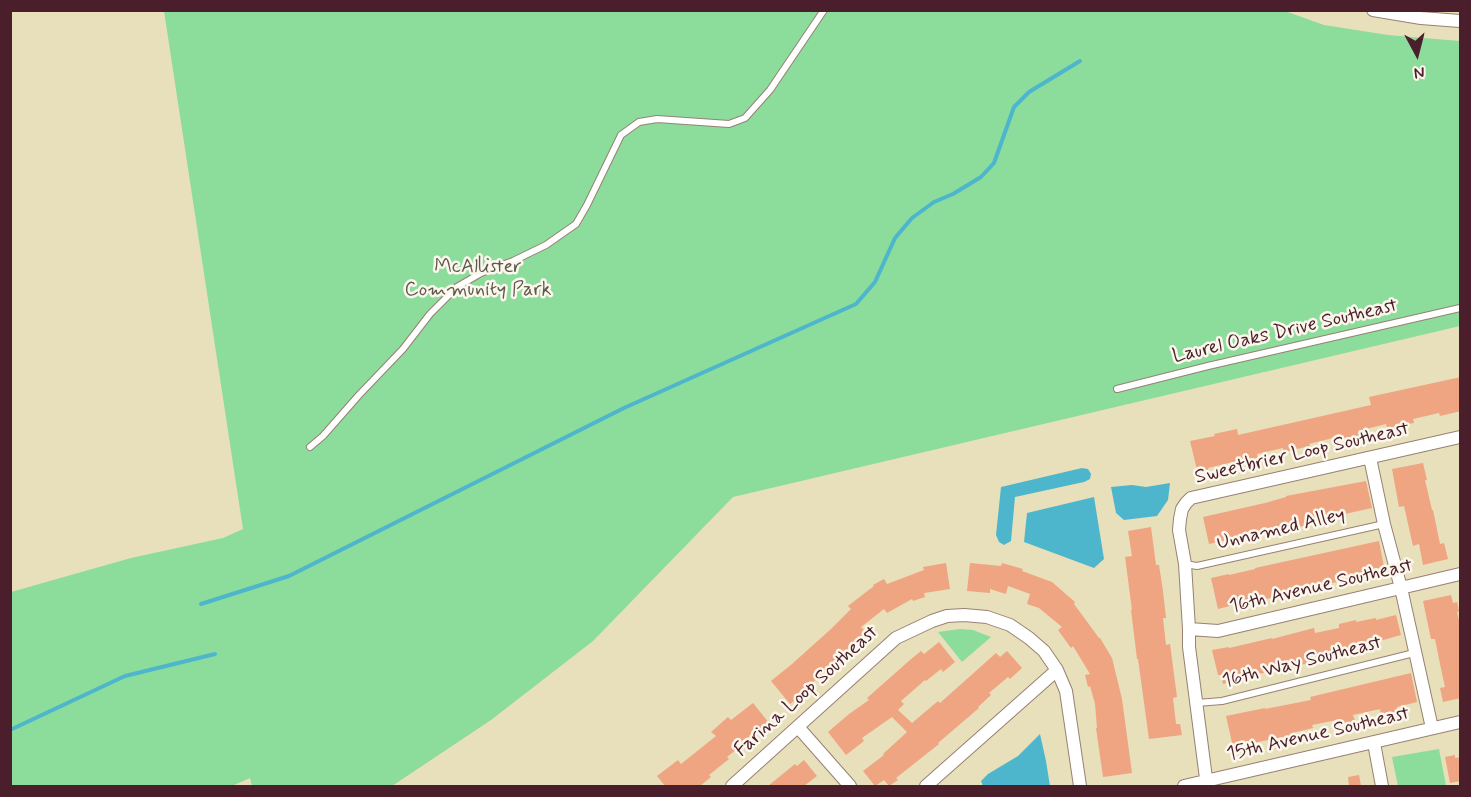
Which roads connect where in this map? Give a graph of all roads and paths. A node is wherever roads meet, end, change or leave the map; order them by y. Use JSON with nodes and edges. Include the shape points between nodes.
{"nodes":[{"id":1,"x":824,"y":10,"type":"edge"},
{"id":2,"x":1373,"y":10,"type":"edge"},
{"id":3,"x":1461,"y":21,"type":"edge"},
{"id":4,"x":1461,"y":308,"type":"edge"},
{"id":5,"x":1117,"y":389,"type":"dead end"},
{"id":6,"x":1461,"y":437,"type":"edge"},
{"id":7,"x":310,"y":447,"type":"dead end"},
{"id":8,"x":1370,"y":458,"type":"junction"},
{"id":9,"x":1384,"y":524,"type":"junction"},
{"id":10,"x":1185,"y":564,"type":"junction"},
{"id":11,"x":1461,"y":574,"type":"edge"},
{"id":12,"x":1401,"y":588,"type":"junction"},
{"id":13,"x":1189,"y":629,"type":"junction"},
{"id":14,"x":1414,"y":652,"type":"junction"},
{"id":15,"x":1057,"y":670,"type":"junction"},
{"id":16,"x":1197,"y":704,"type":"junction"},
{"id":17,"x":1461,"y":722,"type":"edge"},
{"id":18,"x":798,"y":728,"type":"junction"},
{"id":19,"x":1432,"y":728,"type":"junction"},
{"id":20,"x":1374,"y":743,"type":"junction"},
{"id":21,"x":1206,"y":784,"type":"edge"},
{"id":22,"x":732,"y":786,"type":"edge"},
{"id":23,"x":850,"y":786,"type":"edge"},
{"id":24,"x":926,"y":786,"type":"edge"},
{"id":25,"x":1080,"y":786,"type":"edge"},
{"id":26,"x":1184,"y":786,"type":"edge"},
{"id":27,"x":1382,"y":786,"type":"edge"}],
"edges":[{"from":1,"to":7,"type":"lane","via":[[770,90],[745,118],[729,124],[657,119],[639,122],[621,135],[576,224],[546,245],[481,273],[457,288]]},
{"from":2,"to":3,"type":"street"},
{"from":4,"to":5,"type":"lane","name":"Laurel Oaks Drive Southeast"},
{"from":6,"to":8,"type":"street","name":"Sweetbrier Loop Southeast"},
{"from":8,"to":9,"type":"street"},
{"from":8,"to":10,"type":"street","name":"Sweetbrier Loop Southeast","via":[[1191,498],[1180,519]]},
{"from":9,"to":10,"type":"lane","name":"Unnamed Alley","via":[[1197,566]]},
{"from":9,"to":12,"type":"street"},
{"from":10,"to":13,"type":"street","name":"Sweetbrier Loop Southeast"},
{"from":11,"to":12,"type":"street","name":"16th Avenue Southeast"},
{"from":12,"to":13,"type":"street","name":"16th Avenue Southeast","via":[[1218,631]]},
{"from":12,"to":14,"type":"street"},
{"from":13,"to":16,"type":"street","name":"Sweetbrier Loop Southeast"},
{"from":14,"to":16,"type":"lane","name":"16th Way Southeast"},
{"from":14,"to":19,"type":"street"},
{"from":15,"to":18,"type":"street","name":"Farina Loop Southeast","via":[[1044,651],[1010,625],[987,617],[947,616],[896,638]]},
{"from":15,"to":24,"type":"street"},
{"from":15,"to":25,"type":"street","name":"Farina Loop Southeast","via":[[1066,691]]},
{"from":16,"to":21,"type":"street","name":"Sweetbrier Loop Southeast"},
{"from":17,"to":19,"type":"street","name":"15th Avenue Southeast"},
{"from":18,"to":22,"type":"street","name":"Farina Loop Southeast"},
{"from":18,"to":23,"type":"street"},
{"from":19,"to":20,"type":"street","name":"15th Avenue Southeast"},
{"from":20,"to":21,"type":"street","name":"15th Avenue Southeast"},
{"from":20,"to":27,"type":"street"},
{"from":21,"to":26,"type":"street","name":"15th Avenue Southeast"}]}
